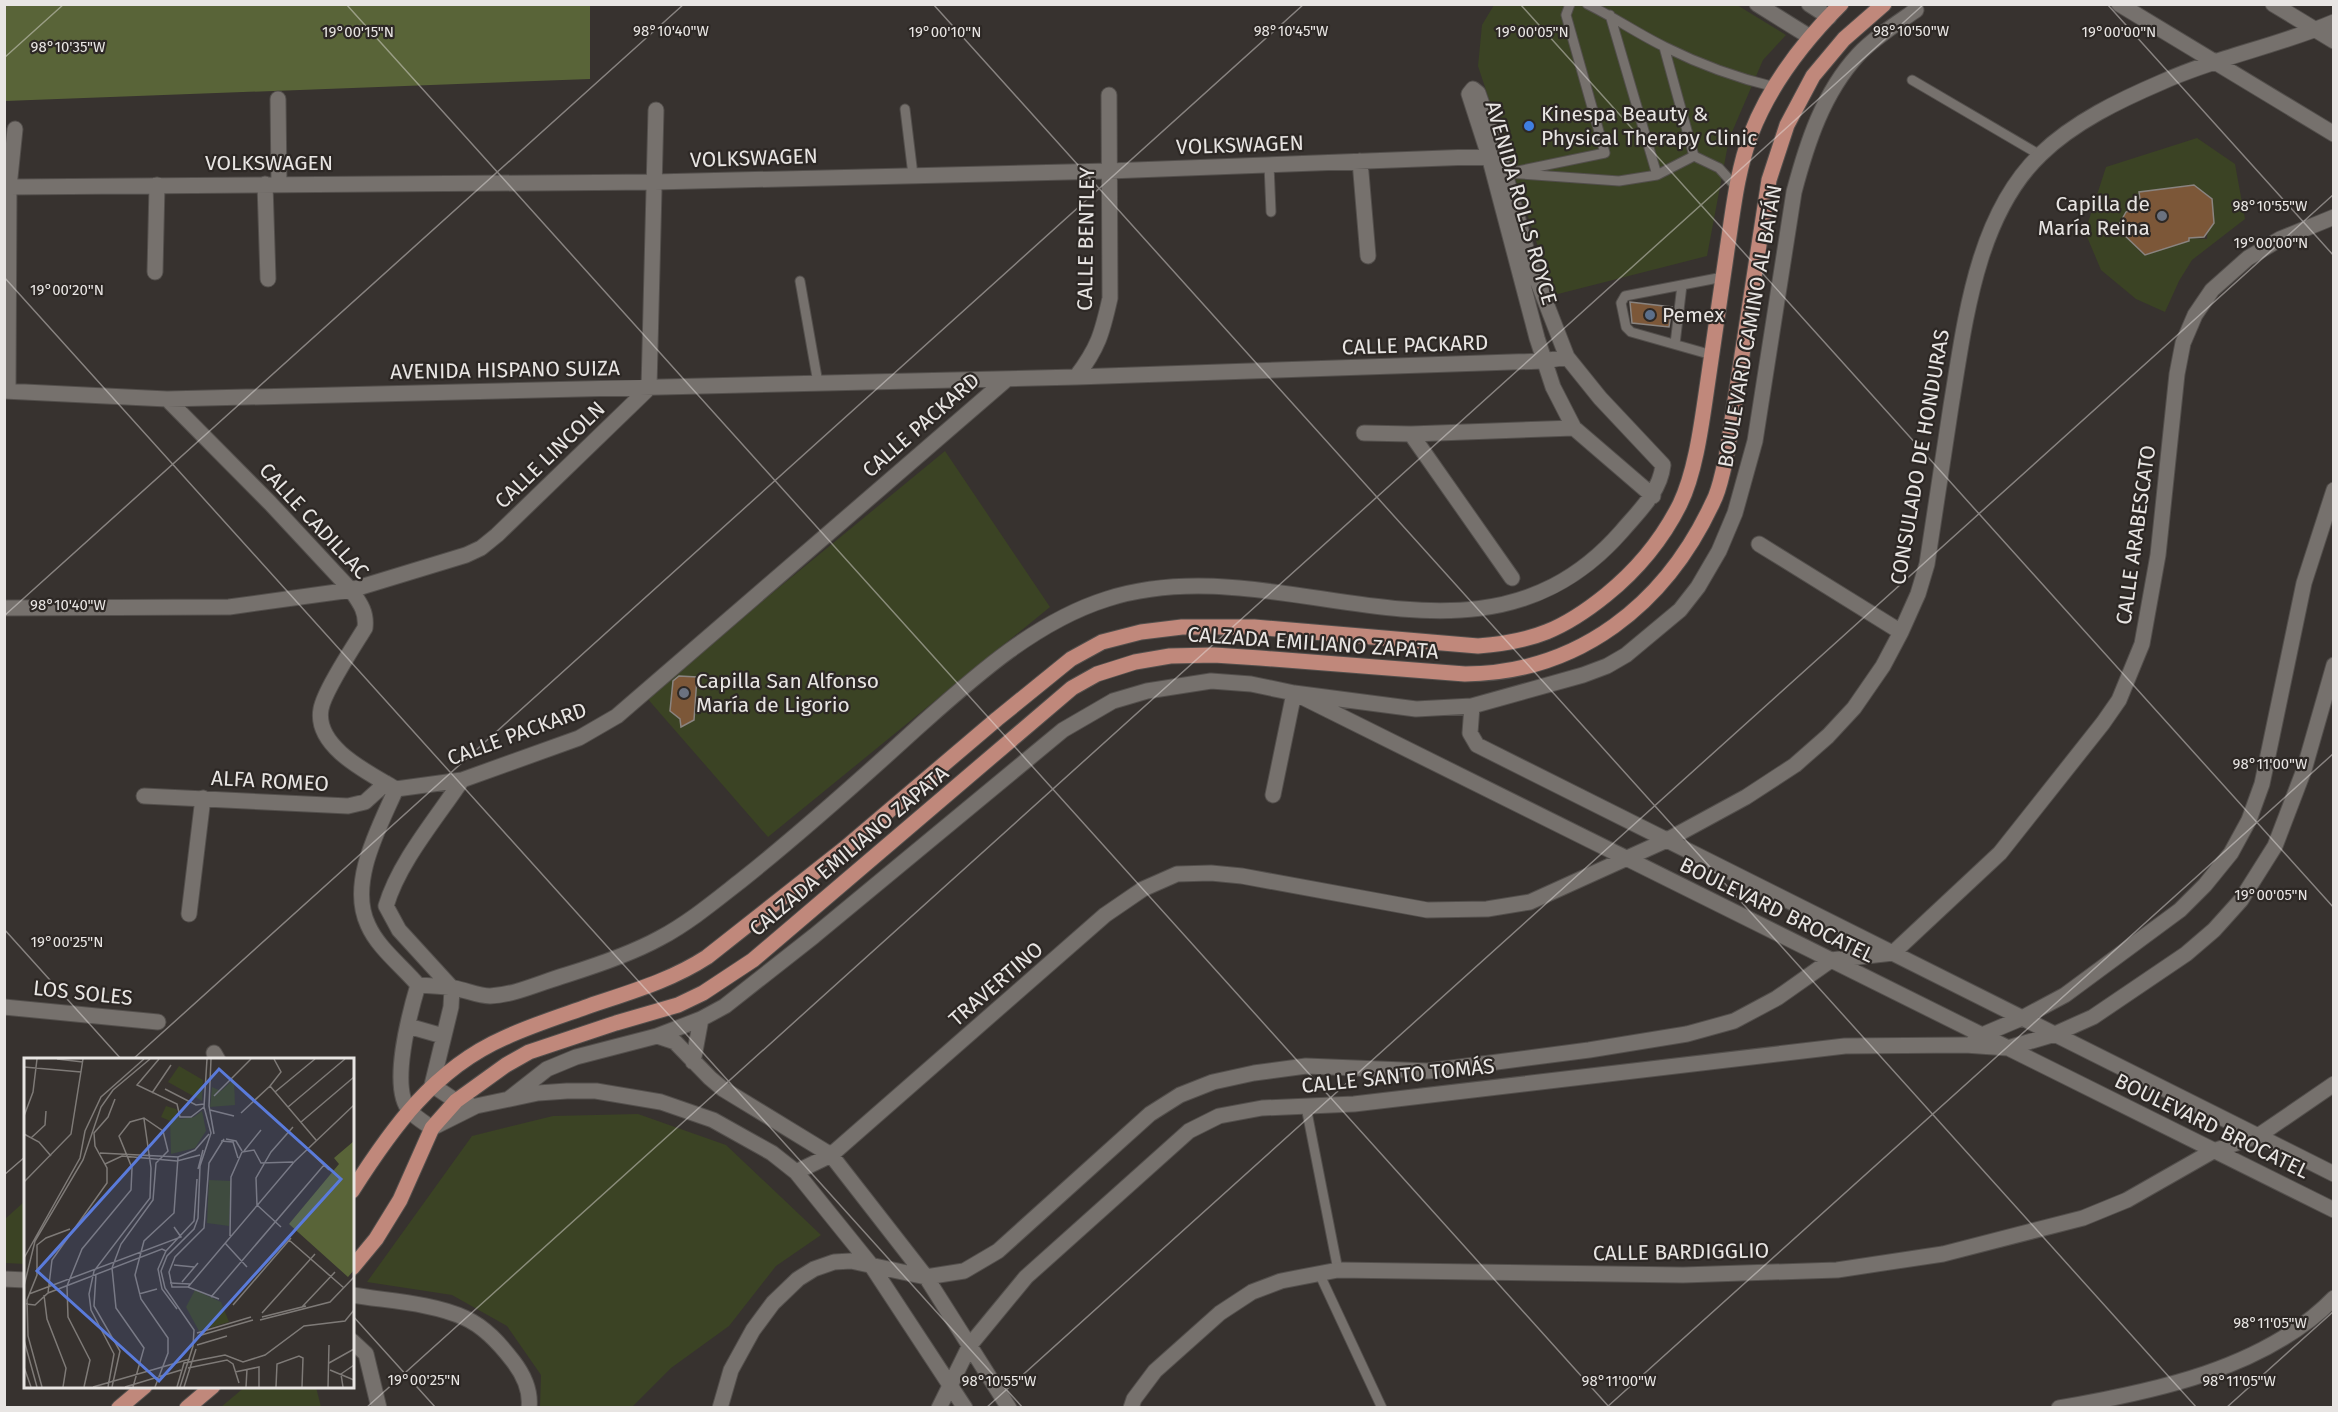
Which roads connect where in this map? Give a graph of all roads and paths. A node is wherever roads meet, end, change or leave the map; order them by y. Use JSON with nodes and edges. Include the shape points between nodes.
{"nodes":[{"id":1,"x":1570,"y":4,"type":"edge"},
{"id":2,"x":1587,"y":4,"type":"edge"},
{"id":3,"x":1756,"y":4,"type":"edge"},
{"id":4,"x":1809,"y":4,"type":"edge"},
{"id":5,"x":1841,"y":4,"type":"edge"},
{"id":6,"x":1884,"y":4,"type":"edge"},
{"id":7,"x":2119,"y":4,"type":"edge"},
{"id":8,"x":2273,"y":4,"type":"edge"},
{"id":9,"x":1916,"y":10,"type":"dead end"},
{"id":10,"x":1782,"y":11,"type":"edge"},
{"id":11,"x":1610,"y":15,"type":"junction"},
{"id":12,"x":1828,"y":17,"type":"junction"},
{"id":13,"x":2334,"y":22,"type":"edge"},
{"id":14,"x":2315,"y":30,"type":"junction"},
{"id":15,"x":1810,"y":37,"type":"junction"},
{"id":16,"x":2334,"y":41,"type":"edge"},
{"id":17,"x":1664,"y":47,"type":"junction"},
{"id":18,"x":2218,"y":62,"type":"junction"},
{"id":19,"x":1912,"y":80,"type":"dead end"},
{"id":20,"x":1775,"y":87,"type":"junction"},
{"id":21,"x":1109,"y":95,"type":"dead end"},
{"id":22,"x":278,"y":99,"type":"dead end"},
{"id":23,"x":905,"y":109,"type":"dead end"},
{"id":24,"x":656,"y":110,"type":"dead end"},
{"id":25,"x":15,"y":129,"type":"dead end"},
{"id":26,"x":2334,"y":134,"type":"edge"},
{"id":27,"x":2040,"y":155,"type":"junction"},
{"id":28,"x":1495,"y":156,"type":"junction"},
{"id":29,"x":1694,"y":156,"type":"junction"},
{"id":30,"x":1360,"y":161,"type":"junction"},
{"id":31,"x":1269,"y":165,"type":"junction"},
{"id":32,"x":1109,"y":171,"type":"junction"},
{"id":33,"x":913,"y":175,"type":"junction"},
{"id":34,"x":1657,"y":175,"type":"junction"},
{"id":35,"x":655,"y":182,"type":"junction"},
{"id":36,"x":272,"y":184,"type":"junction"},
{"id":37,"x":157,"y":185,"type":"junction"},
{"id":38,"x":9,"y":187,"type":"junction"},
{"id":39,"x":1737,"y":188,"type":"junction"},
{"id":40,"x":1271,"y":212,"type":"dead end"},
{"id":41,"x":2334,"y":217,"type":"edge"},
{"id":42,"x":1368,"y":256,"type":"dead end"},
{"id":43,"x":156,"y":272,"type":"dead end"},
{"id":44,"x":1723,"y":277,"type":"junction"},
{"id":45,"x":268,"y":279,"type":"dead end"},
{"id":46,"x":800,"y":281,"type":"dead end"},
{"id":47,"x":1682,"y":285,"type":"junction"},
{"id":48,"x":1676,"y":344,"type":"junction"},
{"id":49,"x":1712,"y":355,"type":"junction"},
{"id":50,"x":1567,"y":357,"type":"junction"},
{"id":51,"x":1544,"y":361,"type":"junction"},
{"id":52,"x":1076,"y":377,"type":"junction"},
{"id":53,"x":1006,"y":379,"type":"junction"},
{"id":54,"x":818,"y":383,"type":"junction"},
{"id":55,"x":649,"y":388,"type":"junction"},
{"id":56,"x":6,"y":391,"type":"edge"},
{"id":57,"x":166,"y":399,"type":"junction"},
{"id":58,"x":1574,"y":428,"type":"junction"},
{"id":59,"x":1364,"y":433,"type":"dead end"},
{"id":60,"x":1412,"y":434,"type":"junction"},
{"id":61,"x":2334,"y":490,"type":"edge"},
{"id":62,"x":1653,"y":496,"type":"junction"},
{"id":63,"x":1759,"y":544,"type":"dead end"},
{"id":64,"x":1512,"y":578,"type":"dead end"},
{"id":65,"x":351,"y":590,"type":"junction"},
{"id":66,"x":4,"y":608,"type":"edge"},
{"id":67,"x":1901,"y":632,"type":"junction"},
{"id":68,"x":2334,"y":665,"type":"edge"},
{"id":69,"x":1294,"y":693,"type":"junction"},
{"id":70,"x":1472,"y":706,"type":"junction"},
{"id":71,"x":462,"y":780,"type":"junction"},
{"id":72,"x":391,"y":786,"type":"junction"},
{"id":73,"x":1273,"y":795,"type":"dead end"},
{"id":74,"x":144,"y":796,"type":"dead end"},
{"id":75,"x":203,"y":798,"type":"junction"},
{"id":76,"x":1667,"y":840,"type":"junction"},
{"id":77,"x":1625,"y":858,"type":"junction"},
{"id":78,"x":1242,"y":876,"type":"joint"},
{"id":79,"x":386,"y":906,"type":"junction"},
{"id":80,"x":362,"y":910,"type":"junction"},
{"id":81,"x":189,"y":914,"type":"dead end"},
{"id":82,"x":1893,"y":953,"type":"junction"},
{"id":83,"x":1831,"y":960,"type":"junction"},
{"id":84,"x":418,"y":985,"type":"junction"},
{"id":85,"x":452,"y":988,"type":"junction"},
{"id":86,"x":4,"y":1007,"type":"edge"},
{"id":87,"x":2022,"y":1018,"type":"junction"},
{"id":88,"x":701,"y":1019,"type":"junction"},
{"id":89,"x":158,"y":1022,"type":"dead end"},
{"id":90,"x":408,"y":1026,"type":"junction"},
{"id":91,"x":1980,"y":1034,"type":"junction"},
{"id":92,"x":2055,"y":1034,"type":"junction"},
{"id":93,"x":443,"y":1036,"type":"junction"},
{"id":94,"x":657,"y":1036,"type":"junction"},
{"id":95,"x":1965,"y":1046,"type":"junction"},
{"id":96,"x":2008,"y":1048,"type":"junction"},
{"id":97,"x":693,"y":1062,"type":"junction"},
{"id":98,"x":2334,"y":1084,"type":"edge"},
{"id":99,"x":432,"y":1085,"type":"junction"},
{"id":100,"x":510,"y":1098,"type":"junction"},
{"id":101,"x":456,"y":1101,"type":"junction"},
{"id":102,"x":476,"y":1106,"type":"junction"},
{"id":103,"x":1306,"y":1107,"type":"junction"},
{"id":104,"x":409,"y":1110,"type":"junction"},
{"id":105,"x":432,"y":1128,"type":"junction"},
{"id":106,"x":2258,"y":1136,"type":"junction"},
{"id":107,"x":2213,"y":1151,"type":"junction"},
{"id":108,"x":831,"y":1155,"type":"junction"},
{"id":109,"x":796,"y":1172,"type":"junction"},
{"id":110,"x":2334,"y":1174,"type":"edge"},
{"id":111,"x":354,"y":1188,"type":"edge"},
{"id":112,"x":2334,"y":1210,"type":"edge"},
{"id":113,"x":871,"y":1264,"type":"junction"},
{"id":114,"x":354,"y":1266,"type":"edge"},
{"id":115,"x":1338,"y":1269,"type":"junction"},
{"id":116,"x":1319,"y":1273,"type":"junction"},
{"id":117,"x":926,"y":1277,"type":"junction"},
{"id":118,"x":4,"y":1279,"type":"edge"},
{"id":119,"x":24,"y":1280,"type":"edge"},
{"id":120,"x":354,"y":1295,"type":"edge"},
{"id":121,"x":2334,"y":1298,"type":"edge"},
{"id":122,"x":354,"y":1343,"type":"edge"},
{"id":123,"x":970,"y":1345,"type":"junction"},
{"id":124,"x":951,"y":1387,"type":"junction"},
{"id":125,"x":143,"y":1388,"type":"edge"},
{"id":126,"x":211,"y":1388,"type":"edge"},
{"id":127,"x":119,"y":1407,"type":"edge"},
{"id":128,"x":187,"y":1407,"type":"edge"},
{"id":129,"x":380,"y":1407,"type":"edge"},
{"id":130,"x":529,"y":1407,"type":"edge"},
{"id":131,"x":720,"y":1407,"type":"edge"},
{"id":132,"x":939,"y":1407,"type":"edge"},
{"id":133,"x":965,"y":1407,"type":"edge"},
{"id":134,"x":1009,"y":1407,"type":"edge"},
{"id":135,"x":1131,"y":1407,"type":"edge"},
{"id":136,"x":1382,"y":1407,"type":"edge"},
{"id":137,"x":2059,"y":1407,"type":"edge"}],
"edges":[{"from":1,"to":34,"type":"lane","via":[[1566,15],[1605,153],[1508,173],[1619,181]]},
{"from":2,"to":11,"type":"lane"},
{"from":3,"to":10,"type":"street"},
{"from":4,"to":12,"type":"street"},
{"from":5,"to":12,"type":"main road","name":"CALZADA EMILIANO ZAPATA"},
{"from":6,"to":101,"type":"main road","name":"CALZADA EMILIANO ZAPATA","via":[[1844,39],[1813,76],[1787,125],[1769,180],[1726,459],[1714,500],[1673,570],[1622,621],[1566,654],[1535,666],[1493,674],[1214,655],[1170,656],[1097,674],[1072,688],[729,977],[678,1005],[530,1052]]},
{"from":7,"to":18,"type":"street"},
{"from":8,"to":14,"type":"street"},
{"from":9,"to":70,"type":"street","name":"BOULEVARD CAMINO AL BATÁN","via":[[1858,54],[1835,85],[1812,134],[1794,192],[1755,441],[1735,513],[1698,587],[1654,634],[1607,666]]},
{"from":10,"to":15,"type":"street"},
{"from":11,"to":17,"type":"lane"},
{"from":11,"to":34,"type":"lane"},
{"from":12,"to":15,"type":"main road","name":"CALZADA EMILIANO ZAPATA"},
{"from":13,"to":14,"type":"street","name":"CONSULADO DE HONDURAS"},
{"from":14,"to":16,"type":"street"},
{"from":14,"to":18,"type":"street","name":"CONSULADO DE HONDURAS"},
{"from":15,"to":20,"type":"main road","name":"CALZADA EMILIANO ZAPATA"},
{"from":17,"to":20,"type":"lane"},
{"from":17,"to":29,"type":"lane"},
{"from":18,"to":26,"type":"street"},
{"from":18,"to":27,"type":"street","name":"CONSULADO DE HONDURAS","via":[[2163,81],[2109,108],[2067,132]]},
{"from":19,"to":27,"type":"lane"},
{"from":20,"to":39,"type":"main road","name":"CALZADA EMILIANO ZAPATA","via":[[1751,135]]},
{"from":21,"to":32,"type":"street","name":"CALLE BENTLEY"},
{"from":22,"to":36,"type":"street"},
{"from":23,"to":33,"type":"lane"},
{"from":24,"to":35,"type":"street"},
{"from":25,"to":38,"type":"street"},
{"from":27,"to":67,"type":"street","name":"CONSULADO DE HONDURAS","via":[[2012,191],[1994,225],[1968,300],[1927,564]]},
{"from":28,"to":30,"type":"street","name":"VOLKSWAGEN"},
{"from":28,"to":50,"type":"street","name":"AVENIDA ROLLS ROYCE"},
{"from":28,"to":51,"type":"street","name":"AVENIDA ROLLS ROYCE"},
{"from":29,"to":34,"type":"lane"},
{"from":29,"to":39,"type":"lane","via":[[1719,168]]},
{"from":30,"to":31,"type":"street","name":"VOLKSWAGEN"},
{"from":30,"to":42,"type":"street"},
{"from":31,"to":32,"type":"street","name":"VOLKSWAGEN"},
{"from":31,"to":40,"type":"lane"},
{"from":32,"to":33,"type":"street","name":"VOLKSWAGEN"},
{"from":32,"to":52,"type":"street","name":"CALLE BENTLEY","via":[[1110,298],[1093,355]]},
{"from":33,"to":35,"type":"street","name":"VOLKSWAGEN"},
{"from":35,"to":36,"type":"street","name":"VOLKSWAGEN"},
{"from":35,"to":55,"type":"street"},
{"from":36,"to":37,"type":"street","name":"VOLKSWAGEN"},
{"from":36,"to":45,"type":"street"},
{"from":37,"to":38,"type":"street","name":"VOLKSWAGEN"},
{"from":37,"to":43,"type":"street"},
{"from":38,"to":56,"type":"street"},
{"from":39,"to":44,"type":"main road","name":"CALZADA EMILIANO ZAPATA"},
{"from":41,"to":82,"type":"street","name":"CALLE ARABESCATO","via":[[2280,239],[2248,258],[2212,290],[2194,315],[2182,343],[2177,374],[2158,555],[2142,644],[2119,699],[2000,854]]},
{"from":44,"to":47,"type":"lane"},
{"from":44,"to":49,"type":"main road","name":"CALZADA EMILIANO ZAPATA"},
{"from":46,"to":54,"type":"lane"},
{"from":47,"to":48,"type":"lane"},
{"from":47,"to":48,"type":"lane","via":[[1625,296],[1621,303],[1628,330]]},
{"from":48,"to":49,"type":"lane"},
{"from":49,"to":99,"type":"main road","name":"CALZADA EMILIANO ZAPATA","via":[[1699,444],[1681,503],[1656,546],[1625,580],[1562,626],[1530,639],[1478,646],[1254,627],[1182,627],[1102,642],[1071,659],[844,849],[707,957],[652,985],[503,1038],[465,1059]]},
{"from":50,"to":51,"type":"street","name":"CALLE PACKARD"},
{"from":50,"to":62,"type":"street","name":"AVENIDA ROLLS ROYCE","via":[[1600,398],[1660,459],[1663,471]]},
{"from":51,"to":52,"type":"street","name":"CALLE PACKARD"},
{"from":51,"to":58,"type":"street","name":"AVENIDA ROLLS ROYCE"},
{"from":52,"to":53,"type":"street","name":"CALLE PACKARD"},
{"from":53,"to":54,"type":"street","name":"AVENIDA HISPANO SUIZA"},
{"from":53,"to":71,"type":"street","name":"CALLE PACKARD","via":[[617,716],[579,738]]},
{"from":54,"to":55,"type":"street","name":"AVENIDA HISPANO SUIZA"},
{"from":55,"to":57,"type":"street","name":"AVENIDA HISPANO SUIZA"},
{"from":55,"to":65,"type":"street","name":"CALLE LINCOLN","via":[[482,548]]},
{"from":56,"to":57,"type":"street","name":"AVENIDA HISPANO SUIZA"},
{"from":57,"to":65,"type":"street","name":"CALLE CADILLAC"},
{"from":58,"to":60,"type":"street"},
{"from":58,"to":62,"type":"street"},
{"from":59,"to":60,"type":"street"},
{"from":60,"to":64,"type":"street"},
{"from":61,"to":87,"type":"street","via":[[2304,583],[2262,784],[2231,853],[2180,910],[2065,995]]},
{"from":62,"to":85,"type":"street","via":[[1585,567],[1546,592],[1508,604],[1456,611],[1405,610],[1253,588],[1163,586],[1102,600],[1035,633],[963,687],[794,838],[696,916],[661,938],[591,967],[510,992],[488,996]]},
{"from":63,"to":67,"type":"street"},
{"from":65,"to":66,"type":"street","name":"CALLE LINCOLN","via":[[228,607]]},
{"from":65,"to":72,"type":"street","name":"CALLE CADILLAC","via":[[366,617],[365,628],[326,696],[321,725],[332,744],[350,761]]},
{"from":67,"to":76,"type":"street","name":"CONSULADO DE HONDURAS","via":[[1854,708],[1828,736],[1795,765],[1746,797]]},
{"from":68,"to":92,"type":"street","via":[[2304,770],[2275,846],[2241,900],[2186,954],[2093,1017]]},
{"from":69,"to":70,"type":"street","name":"BOULEVARD CAMINO AL BATÁN","via":[[1416,709]]},
{"from":69,"to":73,"type":"street"},
{"from":69,"to":77,"type":"street","name":"BOULEVARD BROCATEL"},
{"from":69,"to":88,"type":"street","name":"BOULEVARD CAMINO AL BATÁN","via":[[1211,681],[1147,691],[1113,701],[1086,715],[796,950],[725,1006]]},
{"from":70,"to":76,"type":"street","name":"BOULEVARD BROCATEL","via":[[1470,733],[1477,745]]},
{"from":71,"to":72,"type":"street","name":"CALLE PACKARD"},
{"from":71,"to":79,"type":"street","via":[[399,874]]},
{"from":72,"to":75,"type":"street","name":"ALFA ROMEO","via":[[365,802],[348,806]]},
{"from":72,"to":80,"type":"street","via":[[363,874]]},
{"from":74,"to":75,"type":"street","name":"ALFA ROMEO"},
{"from":75,"to":81,"type":"street"},
{"from":76,"to":77,"type":"street","name":"CONSULADO DE HONDURAS"},
{"from":76,"to":82,"type":"street","name":"BOULEVARD BROCATEL"},
{"from":77,"to":78,"type":"street","name":"CONSULADO DE HONDURAS","via":[[1530,902],[1487,909],[1427,910]]},
{"from":77,"to":83,"type":"street","name":"BOULEVARD BROCATEL"},
{"from":78,"to":108,"type":"street","name":"TRAVERTINO","via":[[1177,874],[1143,889],[1105,915]]},
{"from":79,"to":80,"type":"street"},
{"from":79,"to":85,"type":"street","via":[[399,930]]},
{"from":80,"to":84,"type":"street","via":[[368,927],[382,946]]},
{"from":82,"to":83,"type":"street","name":"CALLE SANTO TOMÁS"},
{"from":82,"to":87,"type":"street","name":"BOULEVARD BROCATEL"},
{"from":83,"to":91,"type":"street","name":"BOULEVARD BROCATEL"},
{"from":83,"to":117,"type":"street","name":"CALLE SANTO TOMÁS","via":[[1777,998],[1734,1021],[1687,1034],[1428,1071],[1306,1066],[1213,1082],[1180,1095],[1150,1114],[998,1251],[964,1271]]},
{"from":84,"to":85,"type":"street"},
{"from":84,"to":90,"type":"street"},
{"from":85,"to":93,"type":"street"},
{"from":86,"to":89,"type":"street","name":"LOS SOLES"},
{"from":87,"to":91,"type":"street"},
{"from":87,"to":92,"type":"street","name":"BOULEVARD BROCATEL"},
{"from":88,"to":94,"type":"street","name":"BOULEVARD CAMINO AL BATÁN"},
{"from":88,"to":97,"type":"street"},
{"from":90,"to":93,"type":"street"},
{"from":90,"to":104,"type":"street","via":[[401,1089]]},
{"from":91,"to":95,"type":"street"},
{"from":91,"to":96,"type":"street","name":"BOULEVARD BROCATEL"},
{"from":92,"to":96,"type":"street"},
{"from":92,"to":106,"type":"street","name":"BOULEVARD BROCATEL"},
{"from":93,"to":99,"type":"street"},
{"from":94,"to":97,"type":"street","via":[[675,1042]]},
{"from":94,"to":100,"type":"street","name":"BOULEVARD CAMINO AL BATÁN","via":[[576,1057],[547,1069]]},
{"from":95,"to":96,"type":"street","name":"CALLE SANTO TOMÁS"},
{"from":95,"to":103,"type":"street","name":"CALLE SANTO TOMÁS","via":[[1845,1046]]},
{"from":96,"to":107,"type":"street","name":"BOULEVARD BROCATEL"},
{"from":97,"to":108,"type":"street","via":[[723,1089]]},
{"from":98,"to":106,"type":"street","name":"CALLE BARDIGGLIO"},
{"from":99,"to":101,"type":"street"},
{"from":99,"to":104,"type":"main road","name":"CALZADA EMILIANO ZAPATA"},
{"from":100,"to":102,"type":"street"},
{"from":100,"to":109,"type":"street","via":[[586,1091],[661,1102],[713,1120],[772,1153]]},
{"from":101,"to":102,"type":"street"},
{"from":101,"to":105,"type":"main road","name":"CALZADA EMILIANO ZAPATA"},
{"from":102,"to":105,"type":"street"},
{"from":103,"to":115,"type":"lane"},
{"from":103,"to":123,"type":"street","name":"CALLE SANTO TOMÁS","via":[[1262,1108],[1220,1116],[1189,1131],[1026,1277]]},
{"from":104,"to":105,"type":"street"},
{"from":104,"to":111,"type":"main road","name":"CALZADA EMILIANO ZAPATA"},
{"from":105,"to":114,"type":"main road","name":"CALZADA EMILIANO ZAPATA","via":[[400,1200]]},
{"from":106,"to":107,"type":"street","name":"CALLE BARDIGGLIO"},
{"from":106,"to":110,"type":"street","name":"BOULEVARD BROCATEL"},
{"from":107,"to":112,"type":"street","name":"BOULEVARD BROCATEL"},
{"from":107,"to":115,"type":"street","name":"CALLE BARDIGGLIO","via":[[2127,1200],[2084,1218],[1943,1254],[1837,1270],[1683,1275]]},
{"from":108,"to":109,"type":"street","name":"TRAVERTINO"},
{"from":108,"to":117,"type":"street"},
{"from":109,"to":113,"type":"street"},
{"from":113,"to":117,"type":"street","name":"CALLE SANTO TOMÁS"},
{"from":113,"to":124,"type":"street"},
{"from":113,"to":131,"type":"street","name":"CALLE SANTO TOMÁS","via":[[834,1262],[798,1279],[753,1330],[731,1370]]},
{"from":115,"to":116,"type":"street","name":"CALLE BARDIGGLIO"},
{"from":116,"to":135,"type":"street","name":"CALLE BARDIGGLIO","via":[[1281,1281],[1220,1313],[1155,1371]]},
{"from":116,"to":136,"type":"lane"},
{"from":117,"to":123,"type":"street"},
{"from":118,"to":119,"type":"street"},
{"from":120,"to":130,"type":"street","via":[[466,1318],[485,1331],[517,1366],[528,1387]]},
{"from":121,"to":137,"type":"street","via":[[2285,1336],[2237,1361],[2178,1382]]},
{"from":122,"to":129,"type":"street","via":[[366,1354]]},
{"from":123,"to":124,"type":"street","name":"CALLE SANTO TOMÁS"},
{"from":123,"to":134,"type":"street"},
{"from":124,"to":132,"type":"street","name":"CALLE SANTO TOMÁS"},
{"from":124,"to":133,"type":"street"},
{"from":125,"to":127,"type":"main road"},
{"from":126,"to":128,"type":"main road"}]}
